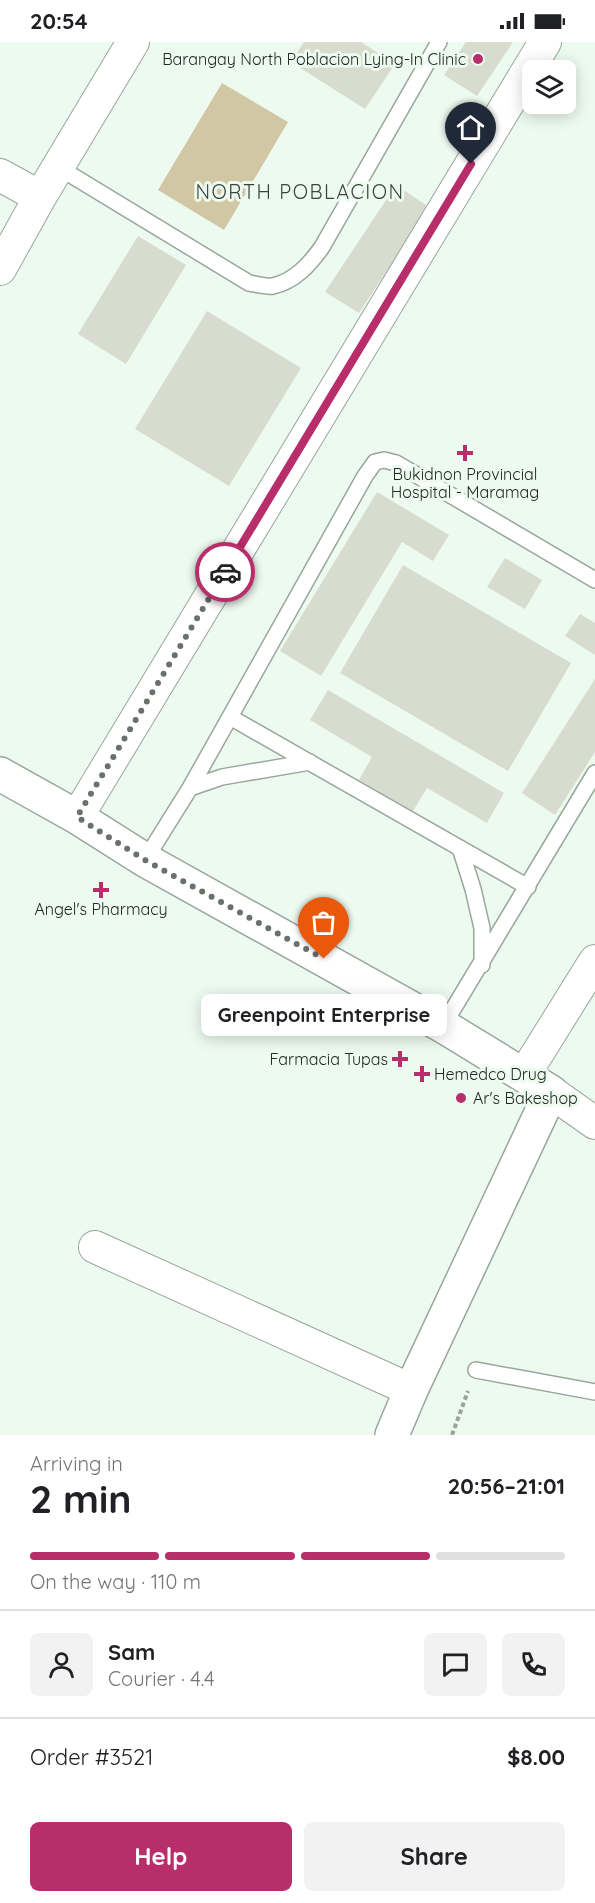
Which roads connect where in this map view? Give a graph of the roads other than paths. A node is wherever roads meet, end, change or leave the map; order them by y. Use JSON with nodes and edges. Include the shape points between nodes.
{"nodes":[{"id":1,"x":133,"y":42,"type":"edge"},
{"id":2,"x":439,"y":42,"type":"edge"},
{"id":3,"x":544,"y":42,"type":"edge"},
{"id":4,"x":58,"y":167,"type":"junction"},
{"id":5,"x":0,"y":175,"type":"edge"},
{"id":6,"x":40,"y":197,"type":"junction"},
{"id":7,"x":0,"y":269,"type":"edge"},
{"id":8,"x":595,"y":580,"type":"edge"},
{"id":9,"x":230,"y":717,"type":"junction"},
{"id":10,"x":310,"y":762,"type":"junction"},
{"id":11,"x":595,"y":773,"type":"edge"},
{"id":12,"x":0,"y":774,"type":"edge"},
{"id":13,"x":190,"y":788,"type":"junction"},
{"id":14,"x":77,"y":817,"type":"junction"},
{"id":15,"x":460,"y":848,"type":"junction"},
{"id":16,"x":145,"y":860,"type":"junction"},
{"id":17,"x":528,"y":887,"type":"junction"},
{"id":18,"x":595,"y":961,"type":"edge"},
{"id":19,"x":482,"y":964,"type":"junction"},
{"id":20,"x":443,"y":1026,"type":"junction"},
{"id":21,"x":537,"y":1084,"type":"junction"},
{"id":22,"x":595,"y":1123,"type":"edge"},
{"id":23,"x":94,"y":1247,"type":"dead end"},
{"id":24,"x":476,"y":1370,"type":"road end"},
{"id":25,"x":411,"y":1390,"type":"junction"},
{"id":26,"x":595,"y":1392,"type":"edge"},
{"id":27,"x":392,"y":1435,"type":"edge"}],
"edges":[{"from":1,"to":4,"type":"street"},
{"from":2,"to":4,"type":"lane","via":[[322,247],[293,278],[271,286],[249,282]]},
{"from":3,"to":14,"type":"street"},
{"from":4,"to":6,"type":"street"},
{"from":5,"to":6,"type":"street"},
{"from":6,"to":7,"type":"street"},
{"from":8,"to":9,"type":"lane","via":[[396,463],[375,462]]},
{"from":9,"to":10,"type":"lane"},
{"from":9,"to":13,"type":"lane"},
{"from":10,"to":13,"type":"lane","via":[[232,775]]},
{"from":10,"to":15,"type":"lane"},
{"from":11,"to":17,"type":"lane"},
{"from":12,"to":14,"type":"street"},
{"from":13,"to":16,"type":"lane"},
{"from":14,"to":16,"type":"street"},
{"from":15,"to":17,"type":"lane"},
{"from":15,"to":19,"type":"lane","via":[[482,927]]},
{"from":16,"to":20,"type":"street"},
{"from":17,"to":19,"type":"lane"},
{"from":18,"to":21,"type":"street"},
{"from":19,"to":20,"type":"lane"},
{"from":20,"to":21,"type":"street"},
{"from":21,"to":22,"type":"street"},
{"from":21,"to":25,"type":"street"},
{"from":23,"to":25,"type":"street"},
{"from":24,"to":26,"type":"lane"},
{"from":25,"to":27,"type":"street"}]}
